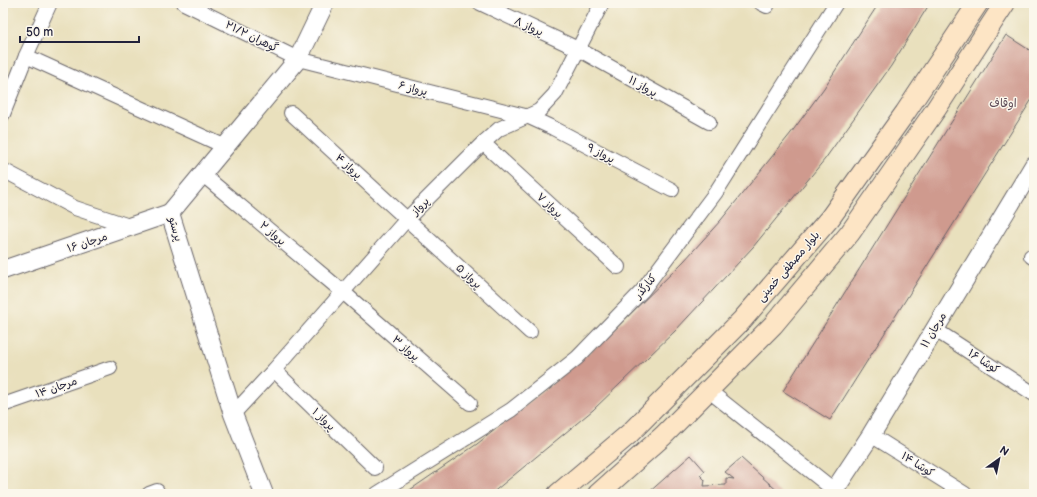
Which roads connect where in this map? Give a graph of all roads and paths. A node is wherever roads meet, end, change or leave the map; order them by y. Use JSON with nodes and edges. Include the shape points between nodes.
{"nodes":[{"id":1,"x":50,"y":3,"type":"edge"},
{"id":2,"x":184,"y":3,"type":"edge"},
{"id":3,"x":325,"y":3,"type":"edge"},
{"id":4,"x":480,"y":3,"type":"edge"},
{"id":5,"x":602,"y":3,"type":"edge"},
{"id":6,"x":836,"y":3,"type":"edge"},
{"id":7,"x":978,"y":3,"type":"edge"},
{"id":8,"x":1005,"y":3,"type":"edge"},
{"id":9,"x":578,"y":49,"type":"junction"},
{"id":10,"x":26,"y":56,"type":"junction"},
{"id":11,"x":298,"y":59,"type":"junction"},
{"id":12,"x":291,"y":113,"type":"dead end"},
{"id":13,"x":3,"y":114,"type":"edge"},
{"id":14,"x":528,"y":117,"type":"junction"},
{"id":15,"x":709,"y":122,"type":"dead end"},
{"id":16,"x":483,"y":143,"type":"junction"},
{"id":17,"x":226,"y":147,"type":"junction"},
{"id":18,"x":1034,"y":166,"type":"edge"},
{"id":19,"x":3,"y":170,"type":"edge"},
{"id":20,"x":202,"y":174,"type":"junction"},
{"id":21,"x":672,"y":190,"type":"dead end"},
{"id":22,"x":170,"y":213,"type":"junction"},
{"id":23,"x":407,"y":219,"type":"junction"},
{"id":24,"x":132,"y":227,"type":"junction"},
{"id":25,"x":618,"y":267,"type":"dead end"},
{"id":26,"x":3,"y":270,"type":"edge"},
{"id":27,"x":343,"y":292,"type":"junction"},
{"id":28,"x":934,"y":329,"type":"junction"},
{"id":29,"x":530,"y":332,"type":"dead end"},
{"id":30,"x":110,"y":368,"type":"dead end"},
{"id":31,"x":274,"y":370,"type":"junction"},
{"id":32,"x":708,"y":390,"type":"junction"},
{"id":33,"x":1034,"y":394,"type":"edge"},
{"id":34,"x":470,"y":404,"type":"dead end"},
{"id":35,"x":3,"y":405,"type":"edge"},
{"id":36,"x":233,"y":414,"type":"junction"},
{"id":37,"x":871,"y":434,"type":"junction"},
{"id":38,"x":375,"y":468,"type":"dead end"},
{"id":39,"x":833,"y":492,"type":"edge"},
{"id":40,"x":264,"y":494,"type":"edge"},
{"id":41,"x":377,"y":494,"type":"edge"},
{"id":42,"x":558,"y":494,"type":"edge"},
{"id":43,"x":598,"y":494,"type":"edge"},
{"id":44,"x":965,"y":494,"type":"edge"}],
"edges":[{"from":1,"to":10,"type":"street"},
{"from":2,"to":11,"type":"street","name":"گوهران ۲۱/۲"},
{"from":3,"to":11,"type":"street","name":"پرستو"},
{"from":4,"to":9,"type":"street","name":"پرواز ۸"},
{"from":5,"to":9,"type":"street","name":"پرواز"},
{"from":6,"to":41,"type":"street","name":"کنارگذر","via":[[716,192],[642,291],[577,358],[511,410]]},
{"from":7,"to":42,"type":"main road","name":"بلوار مصطفی خمینی","via":[[905,113],[830,218],[737,325],[629,434]]},
{"from":8,"to":32,"type":"main road","via":[[936,109],[850,233],[773,325]]},
{"from":9,"to":14,"type":"street","name":"پرواز","via":[[555,94],[539,111]]},
{"from":9,"to":15,"type":"street","name":"پرواز ۱۱"},
{"from":10,"to":13,"type":"street"},
{"from":10,"to":17,"type":"street"},
{"from":11,"to":14,"type":"street","name":"پرواز ۶"},
{"from":11,"to":17,"type":"street","name":"پرستو"},
{"from":12,"to":23,"type":"street","name":"پرواز ۴"},
{"from":14,"to":16,"type":"street","name":"پرواز","via":[[498,129]]},
{"from":14,"to":21,"type":"street","name":"پرواز ۹"},
{"from":16,"to":23,"type":"street","name":"پرواز"},
{"from":16,"to":25,"type":"street","name":"پرواز ۷"},
{"from":17,"to":20,"type":"street","name":"پرستو"},
{"from":18,"to":28,"type":"street","name":"مرجان ۱۱"},
{"from":19,"to":24,"type":"street","via":[[75,208]]},
{"from":20,"to":22,"type":"street","name":"پرستو"},
{"from":20,"to":27,"type":"street","name":"پرواز ۲"},
{"from":22,"to":24,"type":"street","name":"مرجان ۱۶"},
{"from":22,"to":36,"type":"street","name":"پرستو"},
{"from":23,"to":27,"type":"street","name":"پرواز"},
{"from":23,"to":29,"type":"street","name":"پرواز ۵"},
{"from":24,"to":26,"type":"street","name":"مرجان ۱۶"},
{"from":27,"to":31,"type":"street","name":"پرواز"},
{"from":27,"to":34,"type":"street","name":"پرواز ۳"},
{"from":28,"to":33,"type":"street","name":"کوشا ۱۶"},
{"from":28,"to":37,"type":"street","name":"مرجان ۱۱"},
{"from":30,"to":35,"type":"street","name":"مرجان ۱۴"},
{"from":31,"to":36,"type":"street","name":"پرواز"},
{"from":31,"to":38,"type":"street","name":"پرواز ۱"},
{"from":32,"to":39,"type":"street"},
{"from":32,"to":43,"type":"main road","via":[[663,436]]},
{"from":36,"to":40,"type":"street","name":"پرستو"},
{"from":37,"to":39,"type":"street","name":"مرجان ۱۱"},
{"from":37,"to":44,"type":"street","name":"کوشا ۱۴"}]}
